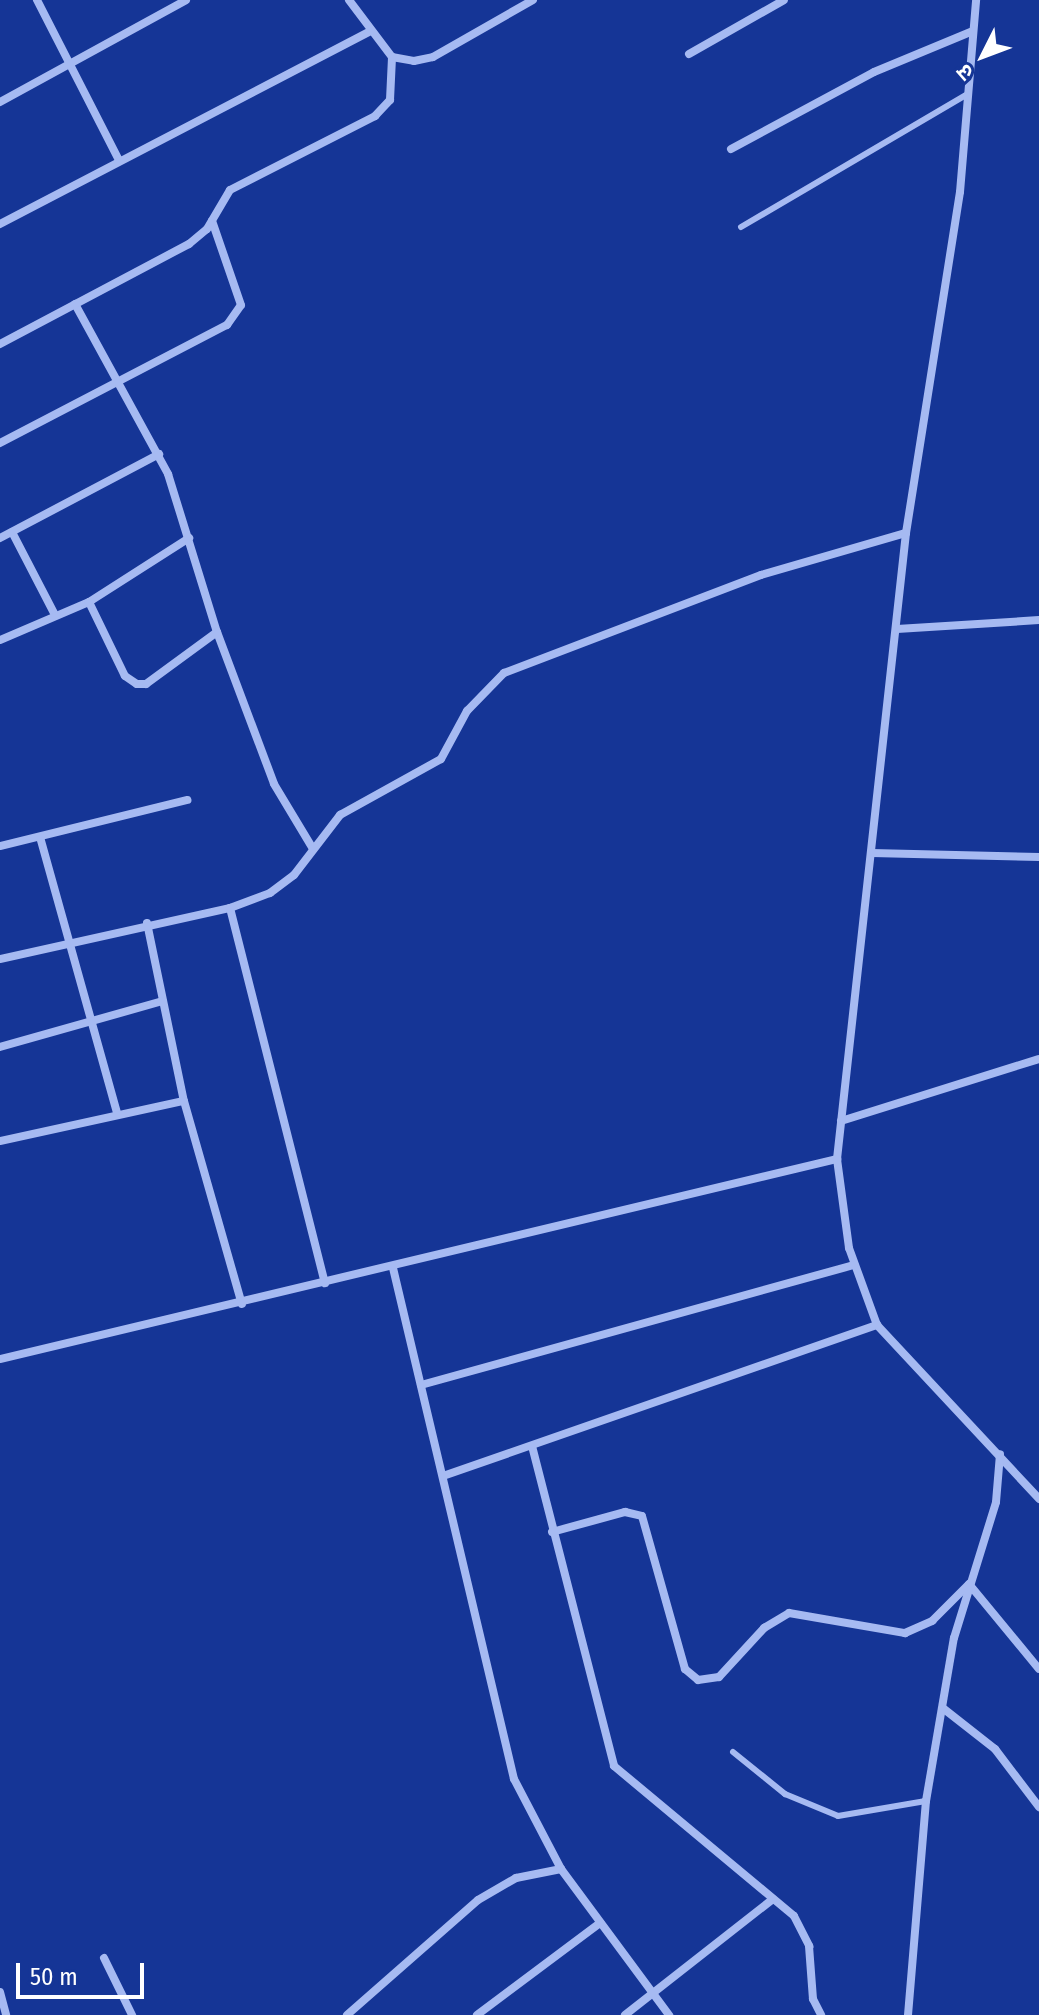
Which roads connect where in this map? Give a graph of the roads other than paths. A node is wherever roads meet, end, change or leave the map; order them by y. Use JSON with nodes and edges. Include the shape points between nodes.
{"nodes":[{"id":1,"x":37,"y":0,"type":"edge"},
{"id":2,"x":186,"y":0,"type":"edge"},
{"id":3,"x":349,"y":0,"type":"edge"},
{"id":4,"x":533,"y":0,"type":"edge"},
{"id":5,"x":784,"y":0,"type":"edge"},
{"id":6,"x":976,"y":0,"type":"edge"},
{"id":7,"x":973,"y":31,"type":"junction"},
{"id":8,"x":369,"y":32,"type":"junction"},
{"id":9,"x":689,"y":54,"type":"dead end"},
{"id":10,"x":392,"y":57,"type":"junction"},
{"id":11,"x":68,"y":60,"type":"junction"},
{"id":12,"x":968,"y":94,"type":"junction"},
{"id":13,"x":0,"y":102,"type":"edge"},
{"id":14,"x":731,"y":149,"type":"dead end"},
{"id":15,"x":119,"y":160,"type":"junction"},
{"id":16,"x":212,"y":221,"type":"junction"},
{"id":17,"x":0,"y":224,"type":"edge"},
{"id":18,"x":741,"y":227,"type":"dead end"},
{"id":19,"x":75,"y":304,"type":"junction"},
{"id":20,"x":0,"y":344,"type":"edge"},
{"id":21,"x":115,"y":384,"type":"junction"},
{"id":22,"x":0,"y":443,"type":"edge"},
{"id":23,"x":159,"y":454,"type":"junction"},
{"id":24,"x":12,"y":532,"type":"junction"},
{"id":25,"x":906,"y":533,"type":"junction"},
{"id":26,"x":0,"y":538,"type":"edge"},
{"id":27,"x":189,"y":538,"type":"junction"},
{"id":28,"x":89,"y":602,"type":"junction"},
{"id":29,"x":55,"y":615,"type":"junction"},
{"id":30,"x":1039,"y":620,"type":"edge"},
{"id":31,"x":897,"y":629,"type":"junction"},
{"id":32,"x":217,"y":632,"type":"junction"},
{"id":33,"x":0,"y":640,"type":"edge"},
{"id":34,"x":187,"y":800,"type":"dead end"},
{"id":35,"x":40,"y":837,"type":"junction"},
{"id":36,"x":0,"y":846,"type":"edge"},
{"id":37,"x":313,"y":849,"type":"junction"},
{"id":38,"x":872,"y":853,"type":"junction"},
{"id":39,"x":1039,"y":857,"type":"edge"},
{"id":40,"x":230,"y":908,"type":"junction"},
{"id":41,"x":147,"y":923,"type":"junction"},
{"id":42,"x":65,"y":941,"type":"junction"},
{"id":43,"x":0,"y":959,"type":"edge"},
{"id":44,"x":163,"y":1001,"type":"junction"},
{"id":45,"x":89,"y":1024,"type":"junction"},
{"id":46,"x":0,"y":1047,"type":"edge"},
{"id":47,"x":1039,"y":1059,"type":"edge"},
{"id":48,"x":184,"y":1101,"type":"junction"},
{"id":49,"x":117,"y":1113,"type":"junction"},
{"id":50,"x":841,"y":1121,"type":"junction"},
{"id":51,"x":0,"y":1141,"type":"edge"},
{"id":52,"x":837,"y":1159,"type":"junction"},
{"id":53,"x":854,"y":1265,"type":"junction"},
{"id":54,"x":393,"y":1268,"type":"junction"},
{"id":55,"x":325,"y":1283,"type":"junction"},
{"id":56,"x":242,"y":1304,"type":"junction"},
{"id":57,"x":877,"y":1325,"type":"junction"},
{"id":58,"x":0,"y":1359,"type":"edge"},
{"id":59,"x":421,"y":1385,"type":"junction"},
{"id":60,"x":532,"y":1446,"type":"junction"},
{"id":61,"x":1000,"y":1454,"type":"junction"},
{"id":62,"x":443,"y":1476,"type":"junction"},
{"id":63,"x":1039,"y":1499,"type":"edge"},
{"id":64,"x":552,"y":1532,"type":"junction"},
{"id":65,"x":969,"y":1584,"type":"junction"},
{"id":66,"x":1039,"y":1669,"type":"edge"},
{"id":67,"x":944,"y":1709,"type":"junction"},
{"id":68,"x":733,"y":1752,"type":"dead end"},
{"id":69,"x":926,"y":1801,"type":"junction"},
{"id":70,"x":1039,"y":1807,"type":"edge"},
{"id":71,"x":561,"y":1869,"type":"junction"},
{"id":72,"x":773,"y":1899,"type":"junction"},
{"id":73,"x":600,"y":1923,"type":"junction"},
{"id":74,"x":104,"y":1958,"type":"dead end"},
{"id":75,"x":0,"y":1992,"type":"edge"},
{"id":76,"x":653,"y":1994,"type":"junction"},
{"id":77,"x":6,"y":2015,"type":"edge"},
{"id":78,"x":132,"y":2015,"type":"edge"},
{"id":79,"x":347,"y":2015,"type":"edge"},
{"id":80,"x":477,"y":2015,"type":"edge"},
{"id":81,"x":625,"y":2015,"type":"edge"},
{"id":82,"x":669,"y":2015,"type":"edge"},
{"id":83,"x":821,"y":2015,"type":"edge"},
{"id":84,"x":908,"y":2015,"type":"edge"}],
"edges":[{"from":1,"to":11,"type":"street"},
{"from":2,"to":11,"type":"street"},
{"from":3,"to":8,"type":"street"},
{"from":4,"to":10,"type":"street","via":[[433,57]]},
{"from":5,"to":9,"type":"street"},
{"from":6,"to":7,"type":"street"},
{"from":7,"to":12,"type":"street"},
{"from":7,"to":14,"type":"street","via":[[861,78]]},
{"from":8,"to":10,"type":"street"},
{"from":8,"to":15,"type":"street"},
{"from":10,"to":16,"type":"street","via":[[384,109],[230,190]]},
{"from":11,"to":13,"type":"street"},
{"from":11,"to":15,"type":"street"},
{"from":12,"to":18,"type":"lane"},
{"from":12,"to":25,"type":"street","via":[[958,208]]},
{"from":15,"to":17,"type":"street"},
{"from":16,"to":19,"type":"street","via":[[189,244]]},
{"from":16,"to":21,"type":"street","via":[[240,294],[238,313],[227,325]]},
{"from":19,"to":20,"type":"street"},
{"from":19,"to":21,"type":"street"},
{"from":21,"to":22,"type":"street"},
{"from":21,"to":23,"type":"street"},
{"from":23,"to":24,"type":"street"},
{"from":23,"to":27,"type":"street"},
{"from":24,"to":26,"type":"street"},
{"from":24,"to":29,"type":"street"},
{"from":25,"to":31,"type":"street"},
{"from":25,"to":37,"type":"street","via":[[761,575],[504,673],[467,711],[441,759],[340,815]]},
{"from":27,"to":28,"type":"street"},
{"from":27,"to":32,"type":"street"},
{"from":28,"to":29,"type":"street"},
{"from":28,"to":32,"type":"street","via":[[125,676],[137,684],[146,684]]},
{"from":29,"to":33,"type":"street"},
{"from":30,"to":31,"type":"street"},
{"from":31,"to":38,"type":"street"},
{"from":32,"to":37,"type":"street","via":[[274,784]]},
{"from":34,"to":35,"type":"street"},
{"from":35,"to":36,"type":"street"},
{"from":35,"to":42,"type":"street"},
{"from":37,"to":40,"type":"street","via":[[282,886]]},
{"from":38,"to":39,"type":"street"},
{"from":38,"to":50,"type":"street"},
{"from":40,"to":41,"type":"street"},
{"from":40,"to":55,"type":"street"},
{"from":41,"to":42,"type":"street"},
{"from":41,"to":44,"type":"street"},
{"from":42,"to":43,"type":"street"},
{"from":42,"to":45,"type":"street"},
{"from":44,"to":45,"type":"street"},
{"from":44,"to":48,"type":"street"},
{"from":45,"to":46,"type":"street"},
{"from":45,"to":49,"type":"street"},
{"from":47,"to":50,"type":"street"},
{"from":48,"to":49,"type":"street"},
{"from":48,"to":56,"type":"street"},
{"from":49,"to":51,"type":"street"},
{"from":50,"to":52,"type":"street"},
{"from":52,"to":53,"type":"street"},
{"from":52,"to":54,"type":"street"},
{"from":53,"to":57,"type":"street"},
{"from":53,"to":59,"type":"street"},
{"from":54,"to":55,"type":"street"},
{"from":54,"to":59,"type":"street"},
{"from":55,"to":56,"type":"street"},
{"from":56,"to":58,"type":"street"},
{"from":57,"to":60,"type":"street"},
{"from":57,"to":61,"type":"street"},
{"from":59,"to":62,"type":"street"},
{"from":60,"to":62,"type":"street"},
{"from":60,"to":64,"type":"street"},
{"from":61,"to":63,"type":"street"},
{"from":61,"to":65,"type":"street","via":[[996,1502]]},
{"from":62,"to":71,"type":"street","via":[[514,1779]]},
{"from":64,"to":65,"type":"street","via":[[625,1512],[642,1516],[685,1669],[698,1680],[719,1677],[764,1628],[789,1613],[905,1633],[932,1621]]},
{"from":64,"to":72,"type":"street","via":[[614,1766]]},
{"from":65,"to":66,"type":"street"},
{"from":65,"to":67,"type":"street"},
{"from":67,"to":69,"type":"street"},
{"from":67,"to":70,"type":"street","via":[[995,1749]]},
{"from":68,"to":69,"type":"lane","via":[[785,1794],[838,1816]]},
{"from":69,"to":84,"type":"street"},
{"from":71,"to":73,"type":"street"},
{"from":71,"to":79,"type":"street","via":[[516,1878],[478,1900]]},
{"from":72,"to":76,"type":"street"},
{"from":72,"to":83,"type":"street","via":[[804,1930],[813,1999]]},
{"from":73,"to":76,"type":"street"},
{"from":73,"to":80,"type":"street"},
{"from":74,"to":78,"type":"street"},
{"from":75,"to":77,"type":"street"},
{"from":76,"to":81,"type":"street"},
{"from":76,"to":82,"type":"street"}]}
